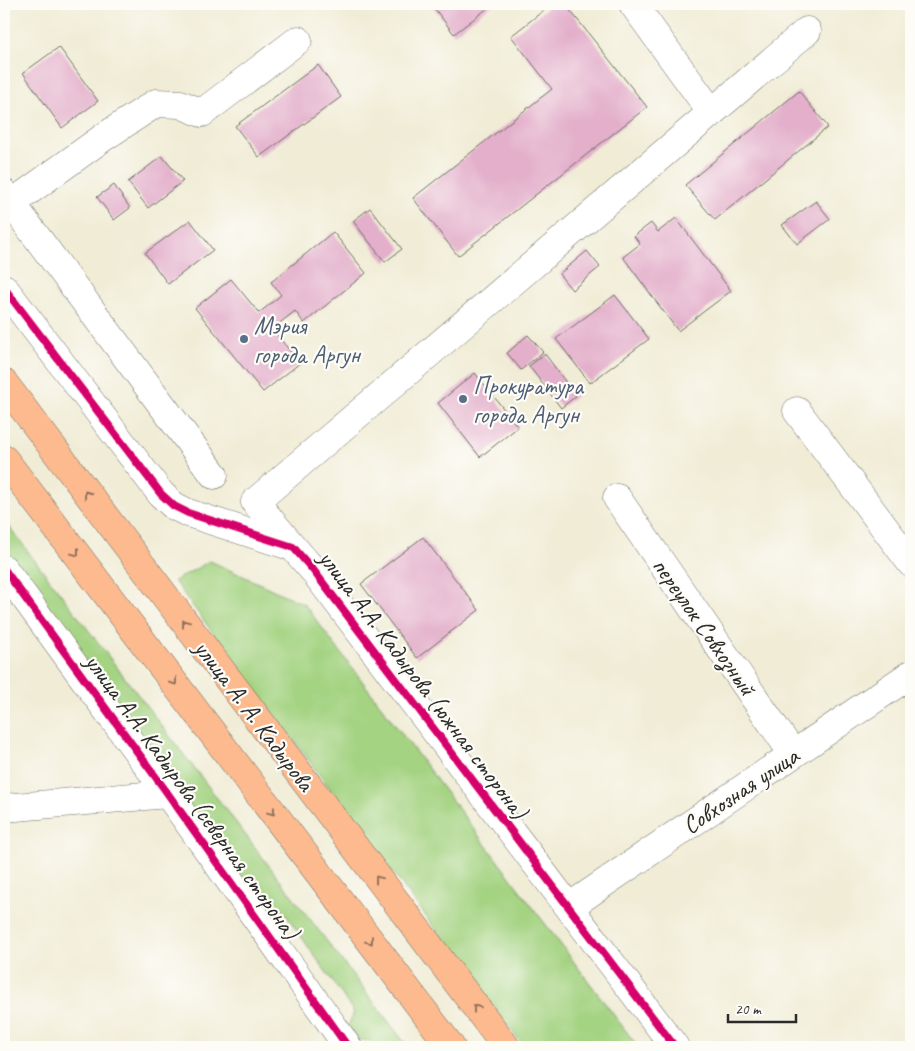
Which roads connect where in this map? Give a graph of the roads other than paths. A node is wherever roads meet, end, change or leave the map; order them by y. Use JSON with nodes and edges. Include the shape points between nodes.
{"nodes":[{"id":1,"x":633,"y":4,"type":"edge"},
{"id":2,"x":807,"y":31,"type":"dead end"},
{"id":3,"x":298,"y":40,"type":"dead end"},
{"id":4,"x":712,"y":113,"type":"junction"},
{"id":5,"x":6,"y":202,"type":"edge"},
{"id":6,"x":4,"y":288,"type":"edge"},
{"id":7,"x":4,"y":383,"type":"edge"},
{"id":8,"x":797,"y":411,"type":"dead end"},
{"id":9,"x":4,"y":458,"type":"edge"},
{"id":10,"x":214,"y":476,"type":"dead end"},
{"id":11,"x":616,"y":498,"type":"dead end"},
{"id":12,"x":294,"y":547,"type":"junction"},
{"id":13,"x":911,"y":563,"type":"edge"},
{"id":14,"x":4,"y":569,"type":"edge"},
{"id":15,"x":911,"y":674,"type":"edge"},
{"id":16,"x":793,"y":754,"type":"junction"},
{"id":17,"x":168,"y":794,"type":"junction"},
{"id":18,"x":4,"y":808,"type":"edge"},
{"id":19,"x":570,"y":906,"type":"junction"},
{"id":20,"x":348,"y":1047,"type":"edge"},
{"id":21,"x":451,"y":1047,"type":"edge"},
{"id":22,"x":506,"y":1047,"type":"edge"},
{"id":23,"x":675,"y":1047,"type":"edge"}],
"edges":[{"from":1,"to":4,"type":"street"},
{"from":2,"to":4,"type":"street"},
{"from":3,"to":5,"type":"street","via":[[202,113],[180,104],[156,102]]},
{"from":4,"to":12,"type":"street","via":[[255,502]]},
{"from":5,"to":10,"type":"street"},
{"from":6,"to":12,"type":"street","name":"улица А.А. Кадырова (южная сторона)","via":[[161,494],[174,506]]},
{"from":22,"to":7,"type":"main road","name":"улица А. А. Кадырова","one_way":true},
{"from":8,"to":13,"type":"street"},
{"from":9,"to":21,"type":"main road","name":"улица А. А. Кадырова","one_way":true},
{"from":11,"to":16,"type":"street","name":"переулок Совхозный"},
{"from":12,"to":19,"type":"street","name":"улица А.А. Кадырова (южная сторона)"},
{"from":14,"to":17,"type":"street","name":"улица А.А. Кадырова (северная сторона)"},
{"from":15,"to":16,"type":"street","name":"Совхозная улица"},
{"from":16,"to":19,"type":"street","name":"Совхозная улица"},
{"from":17,"to":18,"type":"street"},
{"from":17,"to":20,"type":"street","name":"улица А.А. Кадырова (северная сторона)"},
{"from":19,"to":23,"type":"street","name":"улица А.А. Кадырова (южная сторона)"}]}
